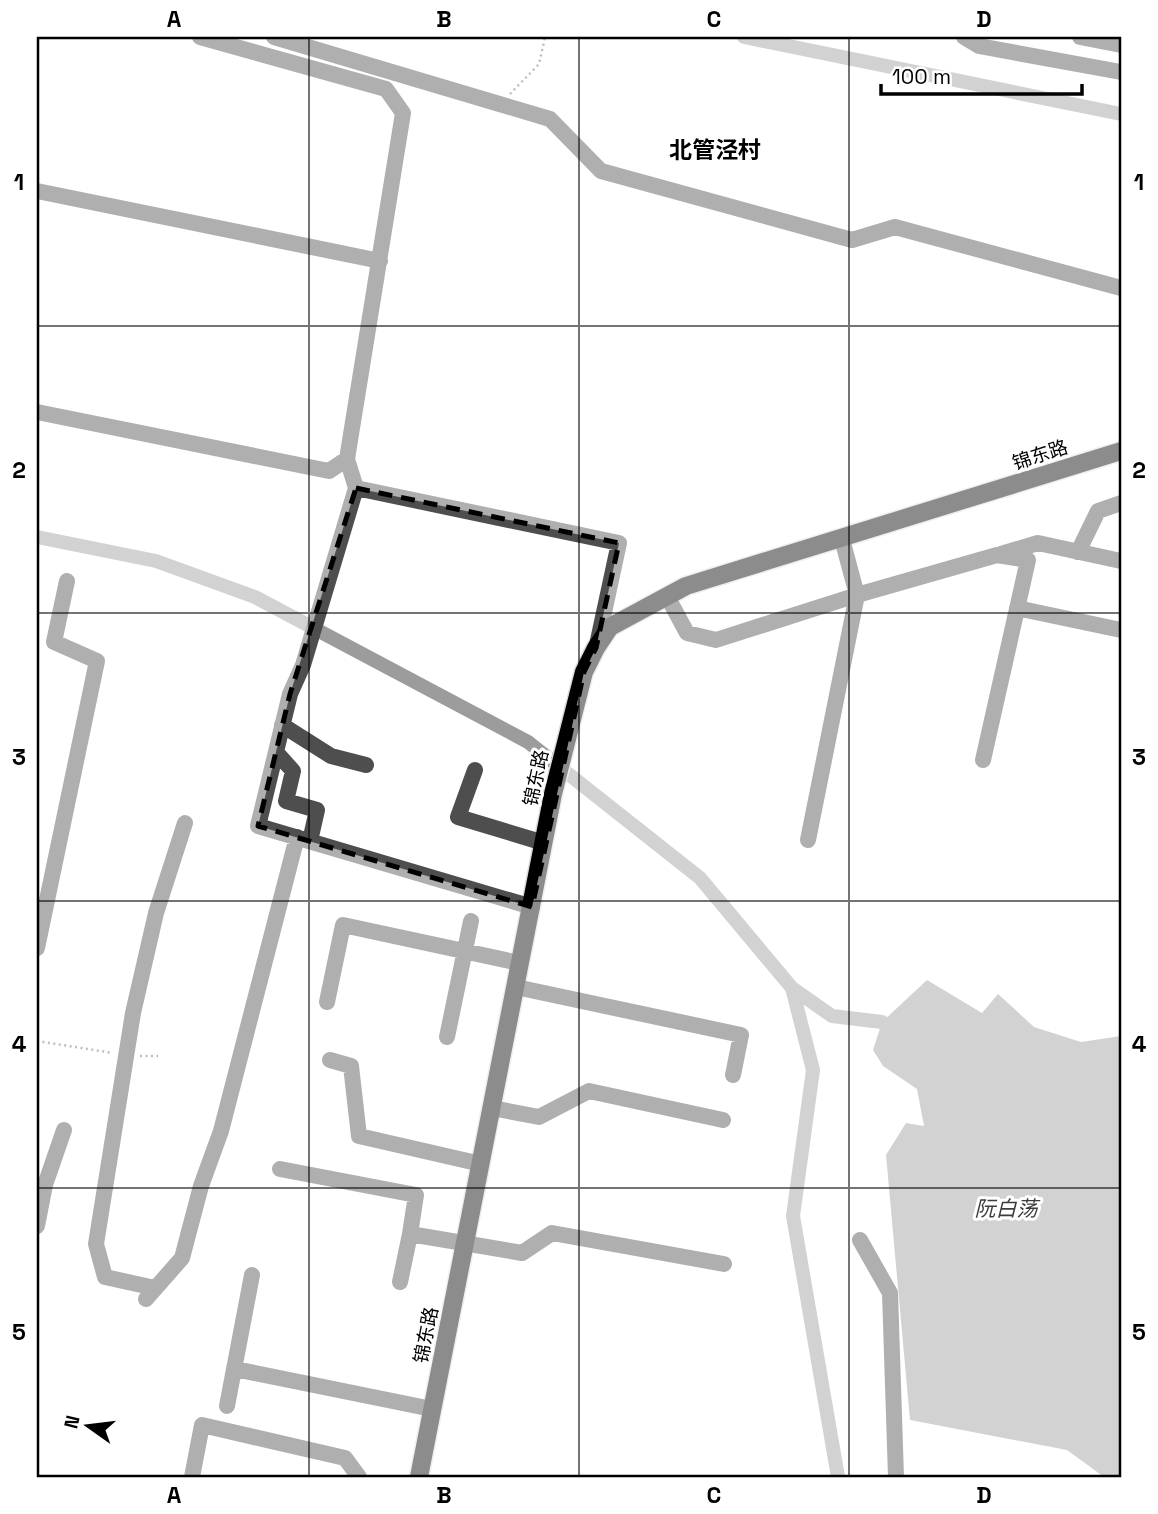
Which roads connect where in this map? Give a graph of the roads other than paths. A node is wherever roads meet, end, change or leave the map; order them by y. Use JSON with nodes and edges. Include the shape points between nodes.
{"nodes":[{"id":1,"x":200,"y":37,"type":"edge"},
{"id":2,"x":274,"y":37,"type":"edge"},
{"id":3,"x":964,"y":37,"type":"edge"},
{"id":4,"x":1080,"y":37,"type":"edge"},
{"id":5,"x":1116,"y":42,"type":"edge"},
{"id":6,"x":1121,"y":72,"type":"edge"},
{"id":7,"x":37,"y":191,"type":"edge"},
{"id":8,"x":380,"y":261,"type":"junction"},
{"id":9,"x":1121,"y":288,"type":"edge"},
{"id":10,"x":37,"y":412,"type":"edge"},
{"id":11,"x":1121,"y":451,"type":"edge"},
{"id":12,"x":347,"y":459,"type":"junction"},
{"id":13,"x":356,"y":488,"type":"junction"},
{"id":14,"x":1121,"y":503,"type":"edge"},
{"id":15,"x":842,"y":539,"type":"junction"},
{"id":16,"x":1078,"y":551,"type":"junction"},
{"id":17,"x":997,"y":555,"type":"junction"},
{"id":18,"x":1121,"y":561,"type":"edge"},
{"id":19,"x":67,"y":581,"type":"dead end"},
{"id":20,"x":857,"y":595,"type":"junction"},
{"id":21,"x":667,"y":596,"type":"junction"},
{"id":22,"x":1017,"y":608,"type":"junction"},
{"id":23,"x":1121,"y":630,"type":"edge"},
{"id":24,"x":596,"y":648,"type":"junction"},
{"id":25,"x":282,"y":724,"type":"junction"},
{"id":26,"x":276,"y":752,"type":"junction"},
{"id":27,"x":983,"y":760,"type":"dead end"},
{"id":28,"x":366,"y":765,"type":"dead end"},
{"id":29,"x":475,"y":770,"type":"dead end"},
{"id":30,"x":185,"y":823,"type":"dead end"},
{"id":31,"x":303,"y":839,"type":"junction"},
{"id":32,"x":808,"y":840,"type":"dead end"},
{"id":33,"x":544,"y":843,"type":"junction"},
{"id":34,"x":531,"y":907,"type":"junction"},
{"id":35,"x":471,"y":921,"type":"dead end"},
{"id":36,"x":39,"y":922,"type":"edge"},
{"id":37,"x":37,"y":948,"type":"edge"},
{"id":38,"x":465,"y":951,"type":"junction"},
{"id":39,"x":519,"y":963,"type":"junction"},
{"id":40,"x":516,"y":987,"type":"junction"},
{"id":41,"x":327,"y":1002,"type":"dead end"},
{"id":42,"x":447,"y":1037,"type":"dead end"},
{"id":43,"x":330,"y":1059,"type":"dead end"},
{"id":44,"x":733,"y":1075,"type":"dead end"},
{"id":45,"x":492,"y":1108,"type":"junction"},
{"id":46,"x":723,"y":1120,"type":"dead end"},
{"id":47,"x":64,"y":1130,"type":"dead end"},
{"id":48,"x":481,"y":1164,"type":"junction"},
{"id":49,"x":280,"y":1169,"type":"dead end"},
{"id":50,"x":37,"y":1226,"type":"edge"},
{"id":51,"x":410,"y":1234,"type":"junction"},
{"id":52,"x":860,"y":1240,"type":"dead end"},
{"id":53,"x":465,"y":1244,"type":"junction"},
{"id":54,"x":724,"y":1265,"type":"dead end"},
{"id":55,"x":252,"y":1275,"type":"dead end"},
{"id":56,"x":400,"y":1282,"type":"dead end"},
{"id":57,"x":235,"y":1369,"type":"junction"},
{"id":58,"x":227,"y":1406,"type":"dead end"},
{"id":59,"x":432,"y":1409,"type":"junction"},
{"id":60,"x":192,"y":1477,"type":"edge"},
{"id":61,"x":359,"y":1477,"type":"edge"},
{"id":62,"x":419,"y":1477,"type":"edge"},
{"id":63,"x":896,"y":1477,"type":"edge"}],
"edges":[{"from":1,"to":8,"type":"street","via":[[386,89],[403,113]]},
{"from":2,"to":9,"type":"street","via":[[550,119],[601,172],[852,240],[895,227]]},
{"from":3,"to":6,"type":"street","via":[[979,46]]},
{"from":4,"to":5,"type":"street"},
{"from":7,"to":8,"type":"street"},
{"from":8,"to":12,"type":"street"},
{"from":10,"to":12,"type":"street","via":[[329,471]]},
{"from":11,"to":15,"type":"main road","name":"锦东路"},
{"from":12,"to":13,"type":"street"},
{"from":13,"to":24,"type":"street","via":[[620,543]]},
{"from":13,"to":25,"type":"street"},
{"from":14,"to":16,"type":"street","via":[[1098,511]]},
{"from":15,"to":20,"type":"street"},
{"from":15,"to":21,"type":"main road","name":"锦东路","via":[[686,586]]},
{"from":16,"to":17,"type":"street","via":[[1038,543]]},
{"from":16,"to":18,"type":"street"},
{"from":17,"to":20,"type":"street"},
{"from":17,"to":22,"type":"street","via":[[1028,560]]},
{"from":19,"to":36,"type":"street","via":[[54,642],[97,661]]},
{"from":20,"to":21,"type":"street","via":[[716,640],[687,633]]},
{"from":20,"to":32,"type":"street"},
{"from":21,"to":24,"type":"main road","name":"锦东路","via":[[610,627]]},
{"from":22,"to":23,"type":"street"},
{"from":22,"to":27,"type":"street"},
{"from":24,"to":33,"type":"main road","name":"锦东路","via":[[584,672],[569,727]]},
{"from":25,"to":26,"type":"street"},
{"from":25,"to":28,"type":"street","via":[[331,756]]},
{"from":26,"to":31,"type":"street","via":[[293,771],[286,801],[317,810]]},
{"from":26,"to":31,"type":"street","via":[[258,826]]},
{"from":29,"to":33,"type":"street","via":[[458,817]]},
{"from":30,"to":31,"type":"street","via":[[156,912],[125,1056],[96,1244],[105,1277],[151,1294],[182,1258]]},
{"from":31,"to":34,"type":"street"},
{"from":33,"to":34,"type":"main road","name":"锦东路"},
{"from":34,"to":39,"type":"main road","name":"锦东路"},
{"from":35,"to":38,"type":"street"},
{"from":36,"to":37,"type":"street"},
{"from":38,"to":39,"type":"street"},
{"from":38,"to":41,"type":"street","via":[[343,925]]},
{"from":38,"to":42,"type":"street"},
{"from":39,"to":40,"type":"main road","name":"锦东路"},
{"from":40,"to":44,"type":"street","via":[[741,1035]]},
{"from":40,"to":45,"type":"main road","name":"锦东路"},
{"from":43,"to":48,"type":"street","via":[[351,1066],[359,1136]]},
{"from":45,"to":46,"type":"street","via":[[539,1117],[589,1091]]},
{"from":45,"to":48,"type":"main road","name":"锦东路"},
{"from":47,"to":50,"type":"street"},
{"from":48,"to":53,"type":"main road","name":"锦东路"},
{"from":49,"to":51,"type":"street","via":[[416,1195]]},
{"from":51,"to":53,"type":"street"},
{"from":51,"to":56,"type":"street"},
{"from":52,"to":63,"type":"street","via":[[890,1293]]},
{"from":53,"to":54,"type":"street","via":[[522,1253],[552,1233]]},
{"from":53,"to":59,"type":"main road","name":"锦东路"},
{"from":55,"to":57,"type":"street"},
{"from":57,"to":58,"type":"street"},
{"from":57,"to":59,"type":"street"},
{"from":59,"to":62,"type":"main road","name":"锦东路"},
{"from":60,"to":61,"type":"street","via":[[202,1425],[345,1458]]}]}
